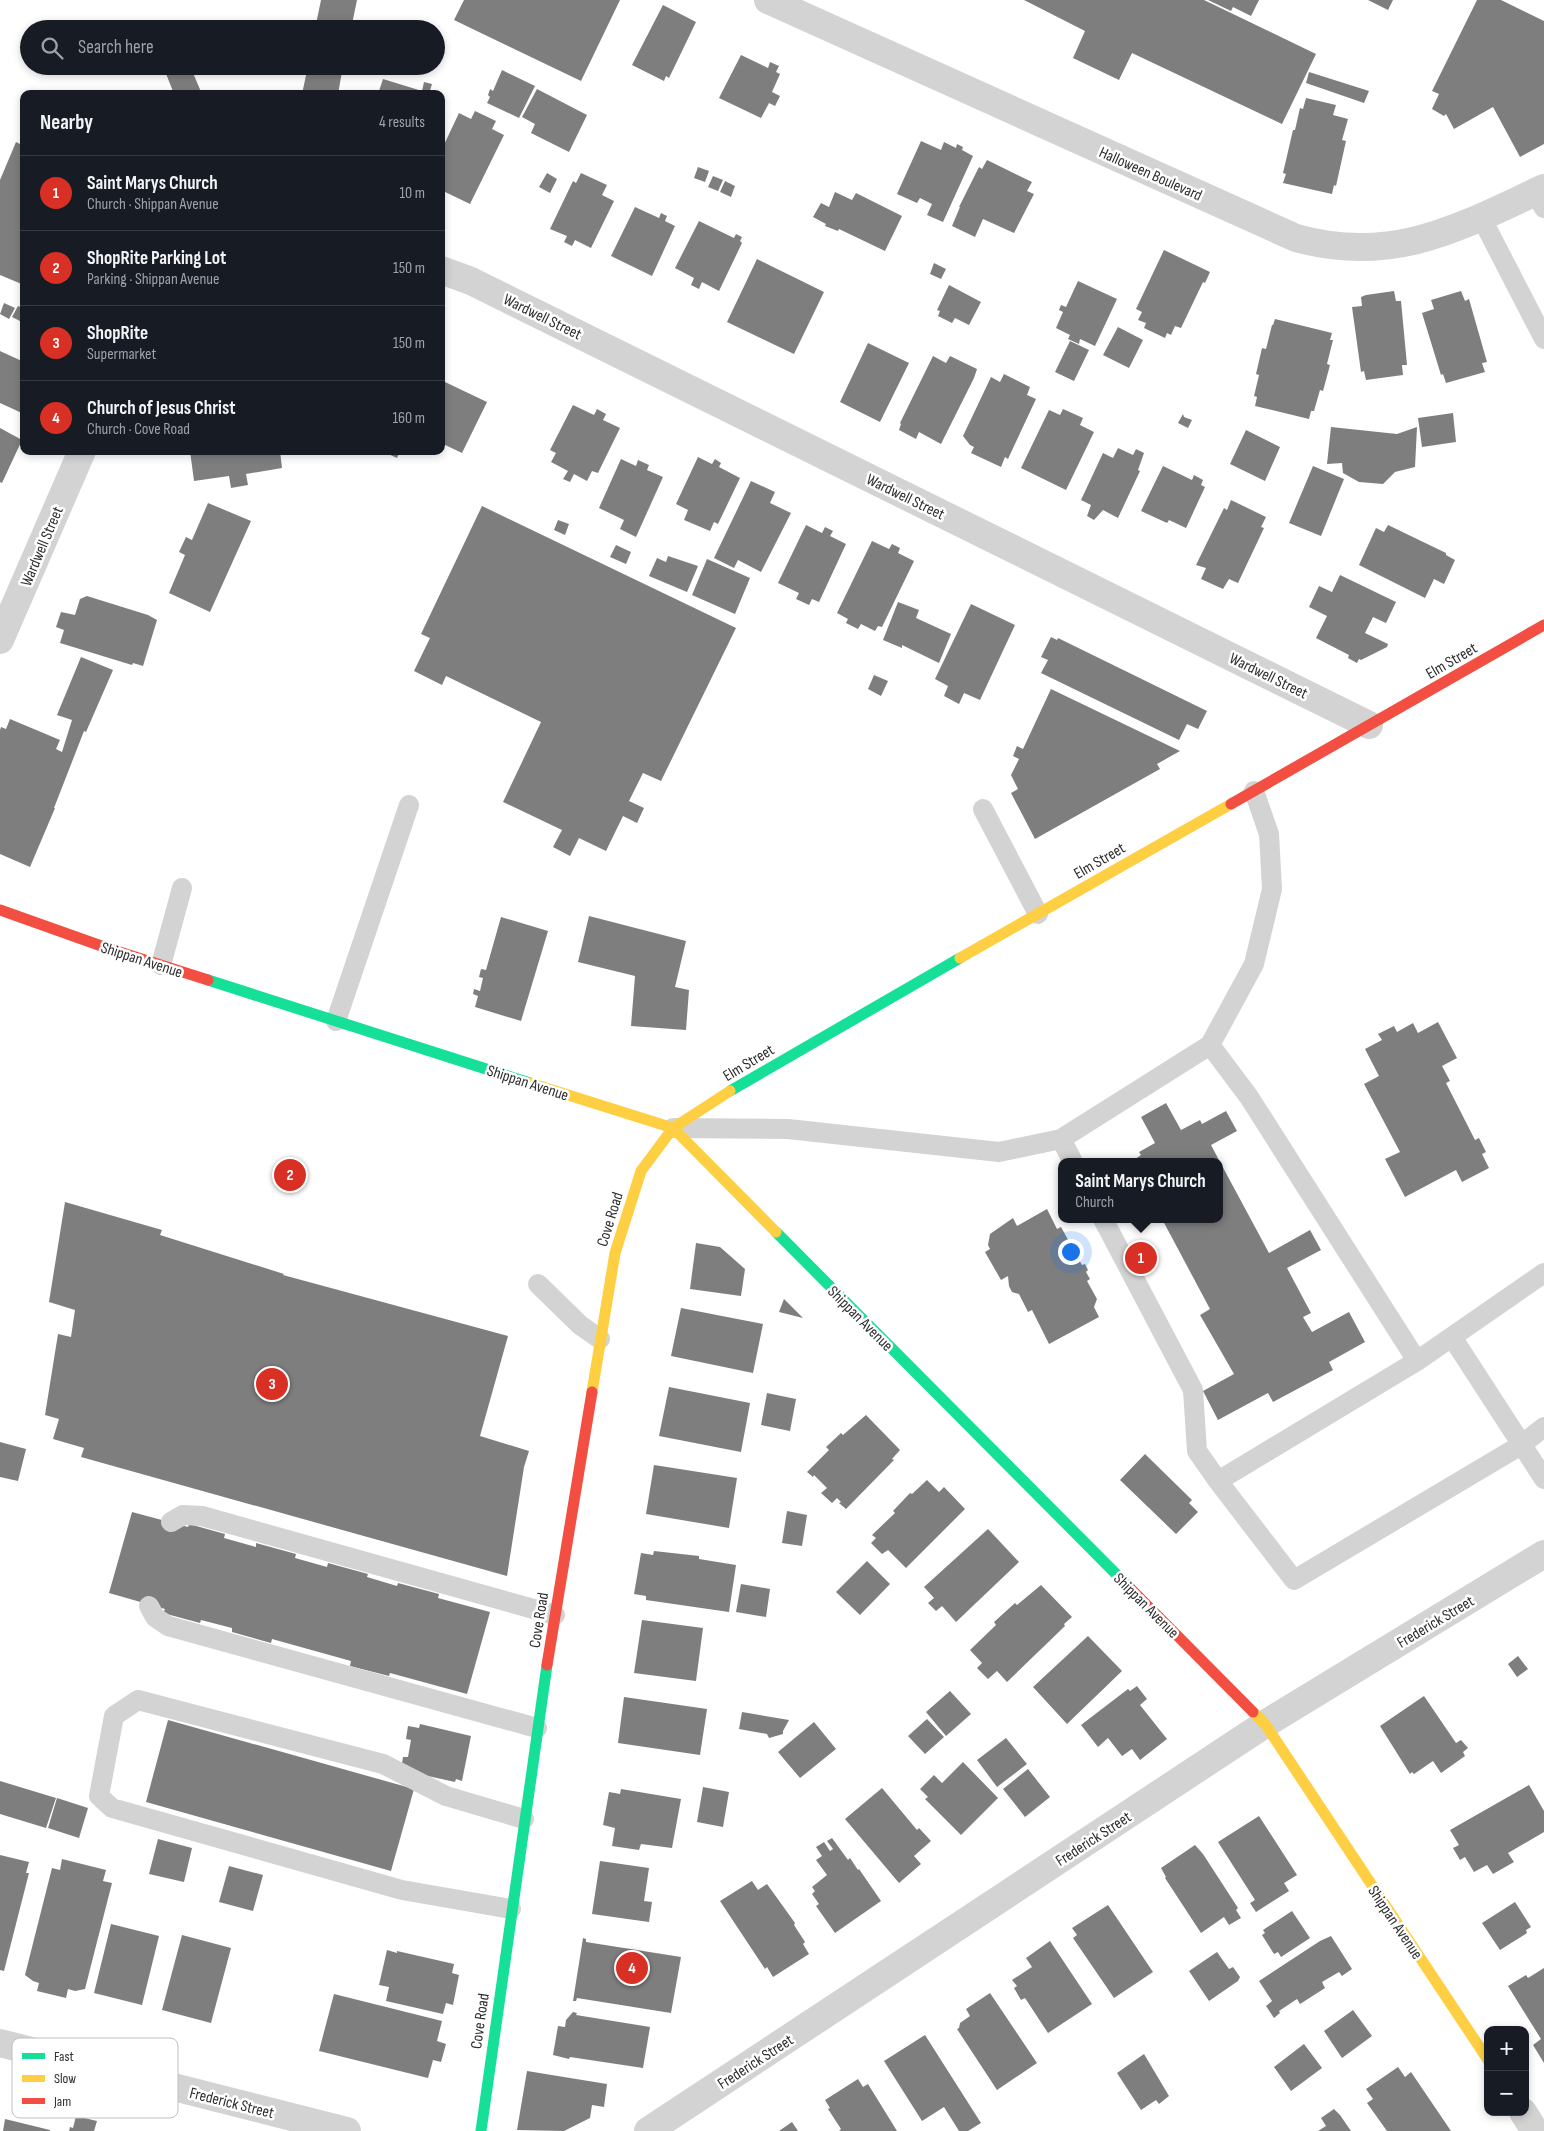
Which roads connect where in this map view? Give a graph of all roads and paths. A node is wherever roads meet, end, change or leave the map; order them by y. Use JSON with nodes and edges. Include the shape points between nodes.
{"nodes":[{"id":1,"x":768,"y":0,"type":"edge"},
{"id":2,"x":1541,"y":196,"type":"edge"},
{"id":3,"x":1482,"y":217,"type":"junction"},
{"id":4,"x":445,"y":272,"type":"edge"},
{"id":5,"x":1544,"y":339,"type":"edge"},
{"id":6,"x":80,"y":455,"type":"edge"},
{"id":7,"x":1544,"y":625,"type":"edge"},
{"id":8,"x":0,"y":640,"type":"edge"},
{"id":9,"x":1369,"y":725,"type":"junction"},
{"id":10,"x":1254,"y":791,"type":"junction"},
{"id":11,"x":409,"y":805,"type":"dead end"},
{"id":12,"x":983,"y":809,"type":"dead end"},
{"id":13,"x":182,"y":888,"type":"dead end"},
{"id":14,"x":0,"y":910,"type":"edge"},
{"id":15,"x":1038,"y":914,"type":"junction"},
{"id":16,"x":160,"y":965,"type":"junction"},
{"id":17,"x":336,"y":1021,"type":"junction"},
{"id":18,"x":1210,"y":1045,"type":"junction"},
{"id":19,"x":673,"y":1128,"type":"junction"},
{"id":20,"x":1061,"y":1139,"type":"junction"},
{"id":21,"x":1071,"y":1158,"type":"edge"},
{"id":22,"x":1105,"y":1223,"type":"edge"},
{"id":23,"x":1544,"y":1273,"type":"edge"},
{"id":24,"x":538,"y":1284,"type":"dead end"},
{"id":25,"x":1452,"y":1337,"type":"junction"},
{"id":26,"x":600,"y":1339,"type":"junction"},
{"id":27,"x":1417,"y":1361,"type":"junction"},
{"id":28,"x":1544,"y":1427,"type":"edge"},
{"id":29,"x":1521,"y":1445,"type":"junction"},
{"id":30,"x":1544,"y":1479,"type":"edge"},
{"id":31,"x":1218,"y":1480,"type":"junction"},
{"id":32,"x":171,"y":1522,"type":"dead end"},
{"id":33,"x":1544,"y":1554,"type":"edge"},
{"id":34,"x":149,"y":1606,"type":"dead end"},
{"id":35,"x":555,"y":1616,"type":"junction"},
{"id":36,"x":1265,"y":1724,"type":"junction"},
{"id":37,"x":537,"y":1728,"type":"junction"},
{"id":38,"x":524,"y":1819,"type":"junction"},
{"id":39,"x":511,"y":1908,"type":"junction"},
{"id":40,"x":1484,"y":2054,"type":"edge"},
{"id":41,"x":178,"y":2088,"type":"edge"},
{"id":42,"x":1525,"y":2116,"type":"edge"},
{"id":43,"x":347,"y":2131,"type":"edge"},
{"id":44,"x":481,"y":2131,"type":"edge"},
{"id":45,"x":648,"y":2131,"type":"edge"},
{"id":46,"x":1535,"y":2131,"type":"edge"}],
"edges":[{"from":1,"to":3,"type":"street","name":"Halloween Boulevard","via":[[1296,238],[1346,248],[1380,247],[1423,240]]},
{"from":2,"to":3,"type":"street","name":"Halloween Boulevard"},
{"from":3,"to":5,"type":"lane"},
{"from":4,"to":9,"type":"street","name":"Wardwell Street","via":[[480,285]]},
{"from":6,"to":8,"type":"street","name":"Wardwell Street"},
{"from":7,"to":9,"type":"main road","name":"Elm Street"},
{"from":9,"to":10,"type":"main road","name":"Elm Street"},
{"from":10,"to":15,"type":"main road","name":"Elm Street"},
{"from":10,"to":18,"type":"lane","via":[[1269,834],[1272,889],[1254,964]]},
{"from":11,"to":17,"type":"lane"},
{"from":12,"to":15,"type":"lane"},
{"from":13,"to":16,"type":"lane"},
{"from":14,"to":16,"type":"main road","name":"Shippan Avenue"},
{"from":15,"to":19,"type":"main road","name":"Elm Street","via":[[745,1081]]},
{"from":16,"to":17,"type":"main road","name":"Shippan Avenue"},
{"from":17,"to":19,"type":"main road","name":"Shippan Avenue"},
{"from":18,"to":20,"type":"lane"},
{"from":18,"to":27,"type":"lane","via":[[1249,1096]]},
{"from":19,"to":20,"type":"lane","via":[[788,1129],[999,1152]]},
{"from":19,"to":26,"type":"main road","name":"Cove Road","via":[[641,1171],[615,1252]]},
{"from":19,"to":36,"type":"main road","name":"Shippan Avenue"},
{"from":20,"to":21,"type":"lane"},
{"from":22,"to":31,"type":"lane","via":[[1193,1390],[1197,1451]]},
{"from":23,"to":25,"type":"lane"},
{"from":24,"to":26,"type":"lane","via":[[580,1325]]},
{"from":25,"to":27,"type":"lane"},
{"from":25,"to":29,"type":"lane"},
{"from":26,"to":35,"type":"main road","name":"Cove Road"},
{"from":27,"to":31,"type":"lane"},
{"from":28,"to":29,"type":"lane"},
{"from":29,"to":30,"type":"lane"},
{"from":29,"to":31,"type":"lane","via":[[1294,1580]]},
{"from":32,"to":35,"type":"lane","via":[[183,1515],[202,1516]]},
{"from":33,"to":36,"type":"street","name":"Frederick Street"},
{"from":34,"to":37,"type":"lane","via":[[155,1617],[168,1626]]},
{"from":35,"to":37,"type":"main road","name":"Cove Road"},
{"from":36,"to":40,"type":"main road","name":"Shippan Avenue"},
{"from":36,"to":45,"type":"street","name":"Frederick Street"},
{"from":37,"to":38,"type":"main road","name":"Cove Road"},
{"from":38,"to":39,"type":"main road","name":"Cove Road"},
{"from":38,"to":39,"type":"lane","via":[[446,1796],[383,1764],[138,1700],[114,1716],[99,1796],[112,1808],[402,1890]]},
{"from":39,"to":44,"type":"main road","name":"Cove Road"},
{"from":41,"to":43,"type":"street","name":"Frederick Street"},
{"from":42,"to":46,"type":"street"}]}
